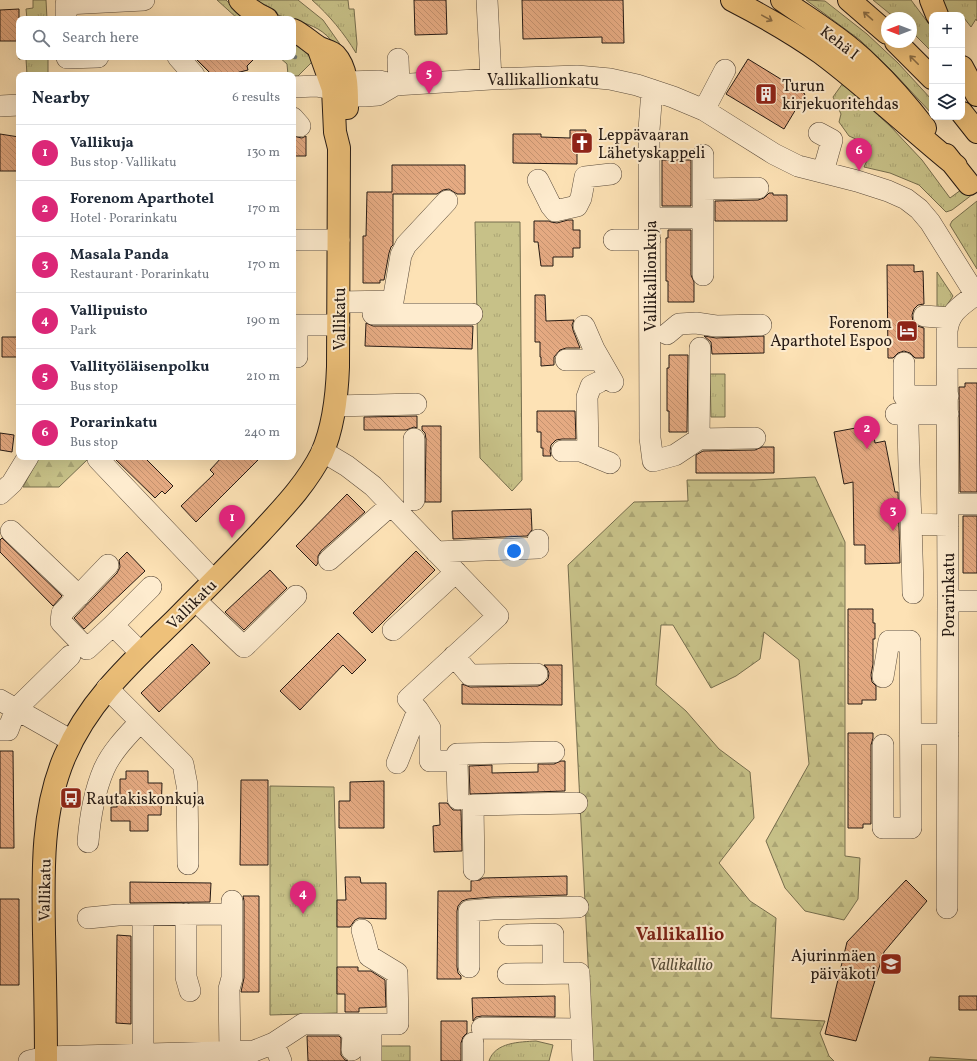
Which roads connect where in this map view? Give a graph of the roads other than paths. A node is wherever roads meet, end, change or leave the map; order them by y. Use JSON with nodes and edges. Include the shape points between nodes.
{"nodes":[{"id":1,"x":144,"y":0,"type":"edge"},
{"id":2,"x":240,"y":0,"type":"edge"},
{"id":3,"x":487,"y":0,"type":"edge"},
{"id":4,"x":732,"y":0,"type":"edge"},
{"id":5,"x":782,"y":0,"type":"edge"},
{"id":6,"x":848,"y":0,"type":"edge"},
{"id":7,"x":919,"y":0,"type":"edge"},
{"id":8,"x":931,"y":0,"type":"edge"},
{"id":9,"x":936,"y":12,"type":"edge"},
{"id":10,"x":929,"y":13,"type":"edge"},
{"id":11,"x":66,"y":16,"type":"edge"},
{"id":12,"x":258,"y":16,"type":"edge"},
{"id":13,"x":881,"y":28,"type":"edge"},
{"id":14,"x":296,"y":32,"type":"edge"},
{"id":15,"x":902,"y":48,"type":"edge"},
{"id":16,"x":398,"y":59,"type":"dead end"},
{"id":17,"x":82,"y":60,"type":"edge"},
{"id":18,"x":181,"y":60,"type":"edge"},
{"id":19,"x":67,"y":63,"type":"edge"},
{"id":20,"x":725,"y":70,"type":"dead end"},
{"id":21,"x":191,"y":72,"type":"edge"},
{"id":22,"x":965,"y":73,"type":"edge"},
{"id":23,"x":929,"y":75,"type":"edge"},
{"id":24,"x":491,"y":79,"type":"junction"},
{"id":25,"x":397,"y":85,"type":"junction"},
{"id":26,"x":296,"y":87,"type":"edge"},
{"id":27,"x":342,"y":89,"type":"junction"},
{"id":28,"x":652,"y":90,"type":"junction"},
{"id":29,"x":977,"y":95,"type":"edge"},
{"id":30,"x":16,"y":105,"type":"edge"},
{"id":31,"x":0,"y":106,"type":"edge"},
{"id":32,"x":704,"y":110,"type":"junction"},
{"id":33,"x":965,"y":117,"type":"edge"},
{"id":34,"x":977,"y":132,"type":"edge"},
{"id":35,"x":819,"y":133,"type":"dead end"},
{"id":36,"x":703,"y":155,"type":"dead end"},
{"id":37,"x":956,"y":166,"type":"junction"},
{"id":38,"x":824,"y":172,"type":"junction"},
{"id":39,"x":611,"y":174,"type":"dead end"},
{"id":40,"x":538,"y":180,"type":"dead end"},
{"id":41,"x":969,"y":184,"type":"dead end"},
{"id":42,"x":758,"y":188,"type":"dead end"},
{"id":43,"x":703,"y":189,"type":"junction"},
{"id":44,"x":447,"y":201,"type":"dead end"},
{"id":45,"x":650,"y":218,"type":"junction"},
{"id":46,"x":703,"y":218,"type":"junction"},
{"id":47,"x":296,"y":240,"type":"edge"},
{"id":48,"x":339,"y":240,"type":"junction"},
{"id":49,"x":614,"y":240,"type":"dead end"},
{"id":50,"x":650,"y":240,"type":"junction"},
{"id":51,"x":703,"y":275,"type":"dead end"},
{"id":52,"x":976,"y":296,"type":"edge"},
{"id":53,"x":339,"y":313,"type":"junction"},
{"id":54,"x":472,"y":314,"type":"dead end"},
{"id":55,"x":924,"y":316,"type":"dead end"},
{"id":56,"x":950,"y":318,"type":"junction"},
{"id":57,"x":761,"y":324,"type":"dead end"},
{"id":58,"x":296,"y":325,"type":"edge"},
{"id":59,"x":584,"y":326,"type":"dead end"},
{"id":60,"x":659,"y":330,"type":"junction"},
{"id":61,"x":296,"y":342,"type":"edge"},
{"id":62,"x":297,"y":358,"type":"dead end"},
{"id":63,"x":948,"y":358,"type":"junction"},
{"id":64,"x":566,"y":360,"type":"dead end"},
{"id":65,"x":600,"y":360,"type":"junction"},
{"id":66,"x":904,"y":363,"type":"dead end"},
{"id":67,"x":977,"y":363,"type":"edge"},
{"id":68,"x":416,"y":404,"type":"dead end"},
{"id":69,"x":948,"y":405,"type":"junction"},
{"id":70,"x":335,"y":406,"type":"junction"},
{"id":71,"x":755,"y":438,"type":"dead end"},
{"id":72,"x":414,"y":439,"type":"dead end"},
{"id":73,"x":698,"y":440,"type":"junction"},
{"id":74,"x":322,"y":451,"type":"junction"},
{"id":75,"x":562,"y":451,"type":"dead end"},
{"id":76,"x":588,"y":454,"type":"junction"},
{"id":77,"x":26,"y":460,"type":"edge"},
{"id":78,"x":99,"y":460,"type":"edge"},
{"id":79,"x":610,"y":463,"type":"dead end"},
{"id":80,"x":0,"y":494,"type":"edge"},
{"id":81,"x":414,"y":500,"type":"dead end"},
{"id":82,"x":948,"y":504,"type":"junction"},
{"id":83,"x":977,"y":504,"type":"edge"},
{"id":84,"x":391,"y":505,"type":"junction"},
{"id":85,"x":912,"y":524,"type":"junction"},
{"id":86,"x":948,"y":525,"type":"junction"},
{"id":87,"x":12,"y":531,"type":"dead end"},
{"id":88,"x":538,"y":540,"type":"dead end"},
{"id":89,"x":436,"y":552,"type":"junction"},
{"id":90,"x":329,"y":560,"type":"dead end"},
{"id":91,"x":108,"y":566,"type":"dead end"},
{"id":92,"x":456,"y":572,"type":"junction"},
{"id":93,"x":214,"y":581,"type":"junction"},
{"id":94,"x":152,"y":587,"type":"dead end"},
{"id":95,"x":913,"y":594,"type":"dead end"},
{"id":96,"x":79,"y":596,"type":"junction"},
{"id":97,"x":296,"y":596,"type":"dead end"},
{"id":98,"x":195,"y":600,"type":"junction"},
{"id":99,"x":948,"y":601,"type":"junction"},
{"id":100,"x":977,"y":601,"type":"edge"},
{"id":101,"x":113,"y":625,"type":"junction"},
{"id":102,"x":393,"y":630,"type":"dead end"},
{"id":103,"x":141,"y":653,"type":"junction"},
{"id":104,"x":70,"y":656,"type":"dead end"},
{"id":105,"x":454,"y":656,"type":"junction"},
{"id":106,"x":537,"y":674,"type":"dead end"},
{"id":107,"x":883,"y":676,"type":"dead end"},
{"id":108,"x":107,"y":688,"type":"junction"},
{"id":109,"x":413,"y":704,"type":"junction"},
{"id":110,"x":8,"y":705,"type":"edge"},
{"id":111,"x":140,"y":722,"type":"junction"},
{"id":112,"x":0,"y":730,"type":"edge"},
{"id":113,"x":911,"y":734,"type":"junction"},
{"id":114,"x":948,"y":734,"type":"junction"},
{"id":115,"x":72,"y":741,"type":"junction"},
{"id":116,"x":883,"y":745,"type":"dead end"},
{"id":117,"x":554,"y":752,"type":"dead end"},
{"id":118,"x":457,"y":761,"type":"junction"},
{"id":119,"x":397,"y":763,"type":"dead end"},
{"id":120,"x":458,"y":799,"type":"dead end"},
{"id":121,"x":577,"y":803,"type":"dead end"},
{"id":122,"x":88,"y":842,"type":"dead end"},
{"id":123,"x":188,"y":864,"type":"dead end"},
{"id":124,"x":474,"y":870,"type":"dead end"},
{"id":125,"x":578,"y":907,"type":"dead end"},
{"id":126,"x":947,"y":908,"type":"dead end"},
{"id":127,"x":186,"y":914,"type":"junction"},
{"id":128,"x":142,"y":915,"type":"junction"},
{"id":129,"x":88,"y":918,"type":"dead end"},
{"id":130,"x":362,"y":930,"type":"dead end"},
{"id":131,"x":510,"y":935,"type":"dead end"},
{"id":132,"x":469,"y":967,"type":"dead end"},
{"id":133,"x":553,"y":973,"type":"junction"},
{"id":134,"x":508,"y":974,"type":"dead end"},
{"id":135,"x":190,"y":991,"type":"dead end"},
{"id":136,"x":344,"y":1024,"type":"junction"},
{"id":137,"x":371,"y":1024,"type":"junction"},
{"id":138,"x":581,"y":1029,"type":"junction"},
{"id":139,"x":476,"y":1044,"type":"edge"},
{"id":140,"x":230,"y":1052,"type":"junction"},
{"id":141,"x":278,"y":1052,"type":"edge"},
{"id":142,"x":143,"y":1054,"type":"junction"},
{"id":143,"x":351,"y":1054,"type":"edge"},
{"id":144,"x":178,"y":1057,"type":"edge"},
{"id":145,"x":89,"y":1058,"type":"edge"},
{"id":146,"x":40,"y":1060,"type":"edge"},
{"id":147,"x":371,"y":1061,"type":"edge"},
{"id":148,"x":583,"y":1061,"type":"edge"}],
"edges":[{"from":1,"to":11,"type":"street","via":[[66,4]]},
{"from":2,"to":12,"type":"main road"},
{"from":3,"to":24,"type":"street"},
{"from":4,"to":37,"type":"main road","one_way":true,"via":[[769,19],[820,53]]},
{"from":5,"to":37,"type":"main road","name":"Kehä I","via":[[832,34],[869,65],[900,96]]},
{"from":13,"to":6,"type":"main road","one_way":true},
{"from":7,"to":10,"type":"street"},
{"from":8,"to":9,"type":"main road"},
{"from":14,"to":27,"type":"main road","name":"Vallikatu","via":[[318,47]]},
{"from":23,"to":15,"type":"main road","one_way":true},
{"from":16,"to":25,"type":"street"},
{"from":17,"to":19,"type":"street"},
{"from":18,"to":21,"type":"street"},
{"from":20,"to":32,"type":"street"},
{"from":22,"to":29,"type":"main road"},
{"from":24,"to":25,"type":"street","name":"Vallikallionkatu"},
{"from":24,"to":28,"type":"street","name":"Vallikallionkatu","via":[[577,76],[610,79]]},
{"from":25,"to":27,"type":"street","name":"Vallikallionkatu","via":[[379,81]]},
{"from":26,"to":27,"type":"street","name":"Vallikallionkatu"},
{"from":27,"to":48,"type":"main road","name":"Vallikatu","via":[[336,132],[339,148]]},
{"from":28,"to":32,"type":"street","name":"Vallikallionkatu"},
{"from":28,"to":45,"type":"street","name":"Vallikallionkuja"},
{"from":30,"to":31,"type":"street"},
{"from":32,"to":38,"type":"street","name":"Vallikallionkatu","via":[[774,154],[798,166]]},
{"from":33,"to":34,"type":"main road"},
{"from":35,"to":38,"type":"street","via":[[832,140]]},
{"from":36,"to":43,"type":"street"},
{"from":37,"to":41,"type":"main road","name":"Kehä I"},
{"from":38,"to":52,"type":"street","name":"Vallikallionkatu","via":[[888,191],[906,199],[919,209],[930,222]]},
{"from":39,"to":40,"type":"street","via":[[585,177],[577,206],[555,211]]},
{"from":42,"to":43,"type":"street"},
{"from":43,"to":46,"type":"street"},
{"from":44,"to":53,"type":"street","via":[[406,245],[401,256],[394,301]]},
{"from":45,"to":46,"type":"street"},
{"from":45,"to":50,"type":"street","name":"Vallikallionkuja"},
{"from":46,"to":51,"type":"street"},
{"from":47,"to":48,"type":"street"},
{"from":48,"to":53,"type":"main road","name":"Vallikatu"},
{"from":49,"to":50,"type":"street"},
{"from":50,"to":60,"type":"street","name":"Vallikallionkuja"},
{"from":52,"to":56,"type":"street"},
{"from":53,"to":54,"type":"street"},
{"from":53,"to":58,"type":"street"},
{"from":53,"to":70,"type":"main road","name":"Vallikatu"},
{"from":55,"to":56,"type":"street"},
{"from":56,"to":63,"type":"street","name":"Porarinkatu","via":[[947,331]]},
{"from":57,"to":60,"type":"street","via":[[679,324]]},
{"from":59,"to":65,"type":"street"},
{"from":60,"to":73,"type":"street","via":[[702,349]]},
{"from":60,"to":73,"type":"street","name":"Vallikallionkuja","via":[[650,438],[653,461],[675,455]]},
{"from":61,"to":62,"type":"street"},
{"from":63,"to":67,"type":"street"},
{"from":63,"to":69,"type":"street","name":"Porarinkatu"},
{"from":64,"to":65,"type":"street"},
{"from":65,"to":76,"type":"street","via":[[606,382],[592,386],[587,397]]},
{"from":66,"to":69,"type":"street","via":[[904,396]]},
{"from":68,"to":70,"type":"street"},
{"from":69,"to":82,"type":"street","name":"Porarinkatu"},
{"from":69,"to":85,"type":"street","via":[[902,420]]},
{"from":70,"to":74,"type":"main road","name":"Vallikatu"},
{"from":71,"to":73,"type":"street"},
{"from":72,"to":81,"type":"street"},
{"from":74,"to":84,"type":"street","via":[[373,486]]},
{"from":74,"to":93,"type":"main road","name":"Vallikatu","via":[[308,477],[292,498]]},
{"from":75,"to":76,"type":"street","via":[[581,451]]},
{"from":76,"to":79,"type":"street"},
{"from":77,"to":80,"type":"street","via":[[12,483]]},
{"from":78,"to":93,"type":"street"},
{"from":82,"to":83,"type":"street"},
{"from":82,"to":86,"type":"street","name":"Porarinkatu"},
{"from":84,"to":89,"type":"street"},
{"from":84,"to":90,"type":"street"},
{"from":85,"to":86,"type":"street"},
{"from":85,"to":95,"type":"street"},
{"from":86,"to":99,"type":"street","name":"Porarinkatu"},
{"from":87,"to":96,"type":"street"},
{"from":88,"to":89,"type":"street","via":[[538,548]]},
{"from":89,"to":92,"type":"street"},
{"from":91,"to":96,"type":"street"},
{"from":92,"to":102,"type":"street"},
{"from":92,"to":105,"type":"street","via":[[498,616]]},
{"from":93,"to":98,"type":"main road","name":"Vallikatu"},
{"from":94,"to":101,"type":"street"},
{"from":96,"to":101,"type":"street","via":[[62,613],[61,622],[87,648]]},
{"from":97,"to":98,"type":"street","via":[[244,647]]},
{"from":98,"to":103,"type":"main road","name":"Vallikatu"},
{"from":99,"to":100,"type":"street"},
{"from":99,"to":114,"type":"street","name":"Porarinkatu"},
{"from":101,"to":103,"type":"street"},
{"from":103,"to":108,"type":"main road","name":"Vallikatu"},
{"from":104,"to":110,"type":"street"},
{"from":105,"to":106,"type":"street","via":[[470,675]]},
{"from":105,"to":109,"type":"street"},
{"from":107,"to":113,"type":"street","via":[[889,641],[910,641]]},
{"from":108,"to":111,"type":"street"},
{"from":108,"to":115,"type":"main road","name":"Vallikatu"},
{"from":109,"to":118,"type":"street","via":[[430,728],[430,761]]},
{"from":109,"to":119,"type":"street"},
{"from":110,"to":112,"type":"street","via":[[8,730]]},
{"from":110,"to":115,"type":"street"},
{"from":111,"to":122,"type":"street","via":[[124,739],[105,768],[89,823]]},
{"from":111,"to":123,"type":"street","via":[[183,764],[187,785]]},
{"from":113,"to":114,"type":"street"},
{"from":113,"to":116,"type":"street","via":[[911,828],[883,828]]},
{"from":114,"to":126,"type":"street","name":"Porarinkatu"},
{"from":115,"to":146,"type":"main road","name":"Vallikatu","via":[[56,781],[45,847]]},
{"from":117,"to":118,"type":"street","via":[[457,754]]},
{"from":118,"to":120,"type":"street"},
{"from":121,"to":124,"type":"street","via":[[473,805]]},
{"from":125,"to":132,"type":"street","via":[[469,911]]},
{"from":127,"to":128,"type":"street"},
{"from":127,"to":135,"type":"street","via":[[186,977]]},
{"from":127,"to":140,"type":"street","via":[[232,907]]},
{"from":128,"to":129,"type":"street"},
{"from":128,"to":142,"type":"street"},
{"from":130,"to":137,"type":"street","via":[[369,956],[397,973],[398,1024]]},
{"from":131,"to":133,"type":"street","via":[[553,934]]},
{"from":133,"to":134,"type":"street"},
{"from":133,"to":138,"type":"street","via":[[579,973]]},
{"from":136,"to":137,"type":"street"},
{"from":136,"to":141,"type":"street","via":[[303,1024]]},
{"from":136,"to":143,"type":"street","via":[[353,1034]]},
{"from":137,"to":147,"type":"street"},
{"from":138,"to":139,"type":"street"},
{"from":138,"to":148,"type":"street"},
{"from":140,"to":141,"type":"street"},
{"from":140,"to":144,"type":"street"},
{"from":142,"to":144,"type":"street"},
{"from":142,"to":145,"type":"street"},
{"from":145,"to":146,"type":"street"}]}
